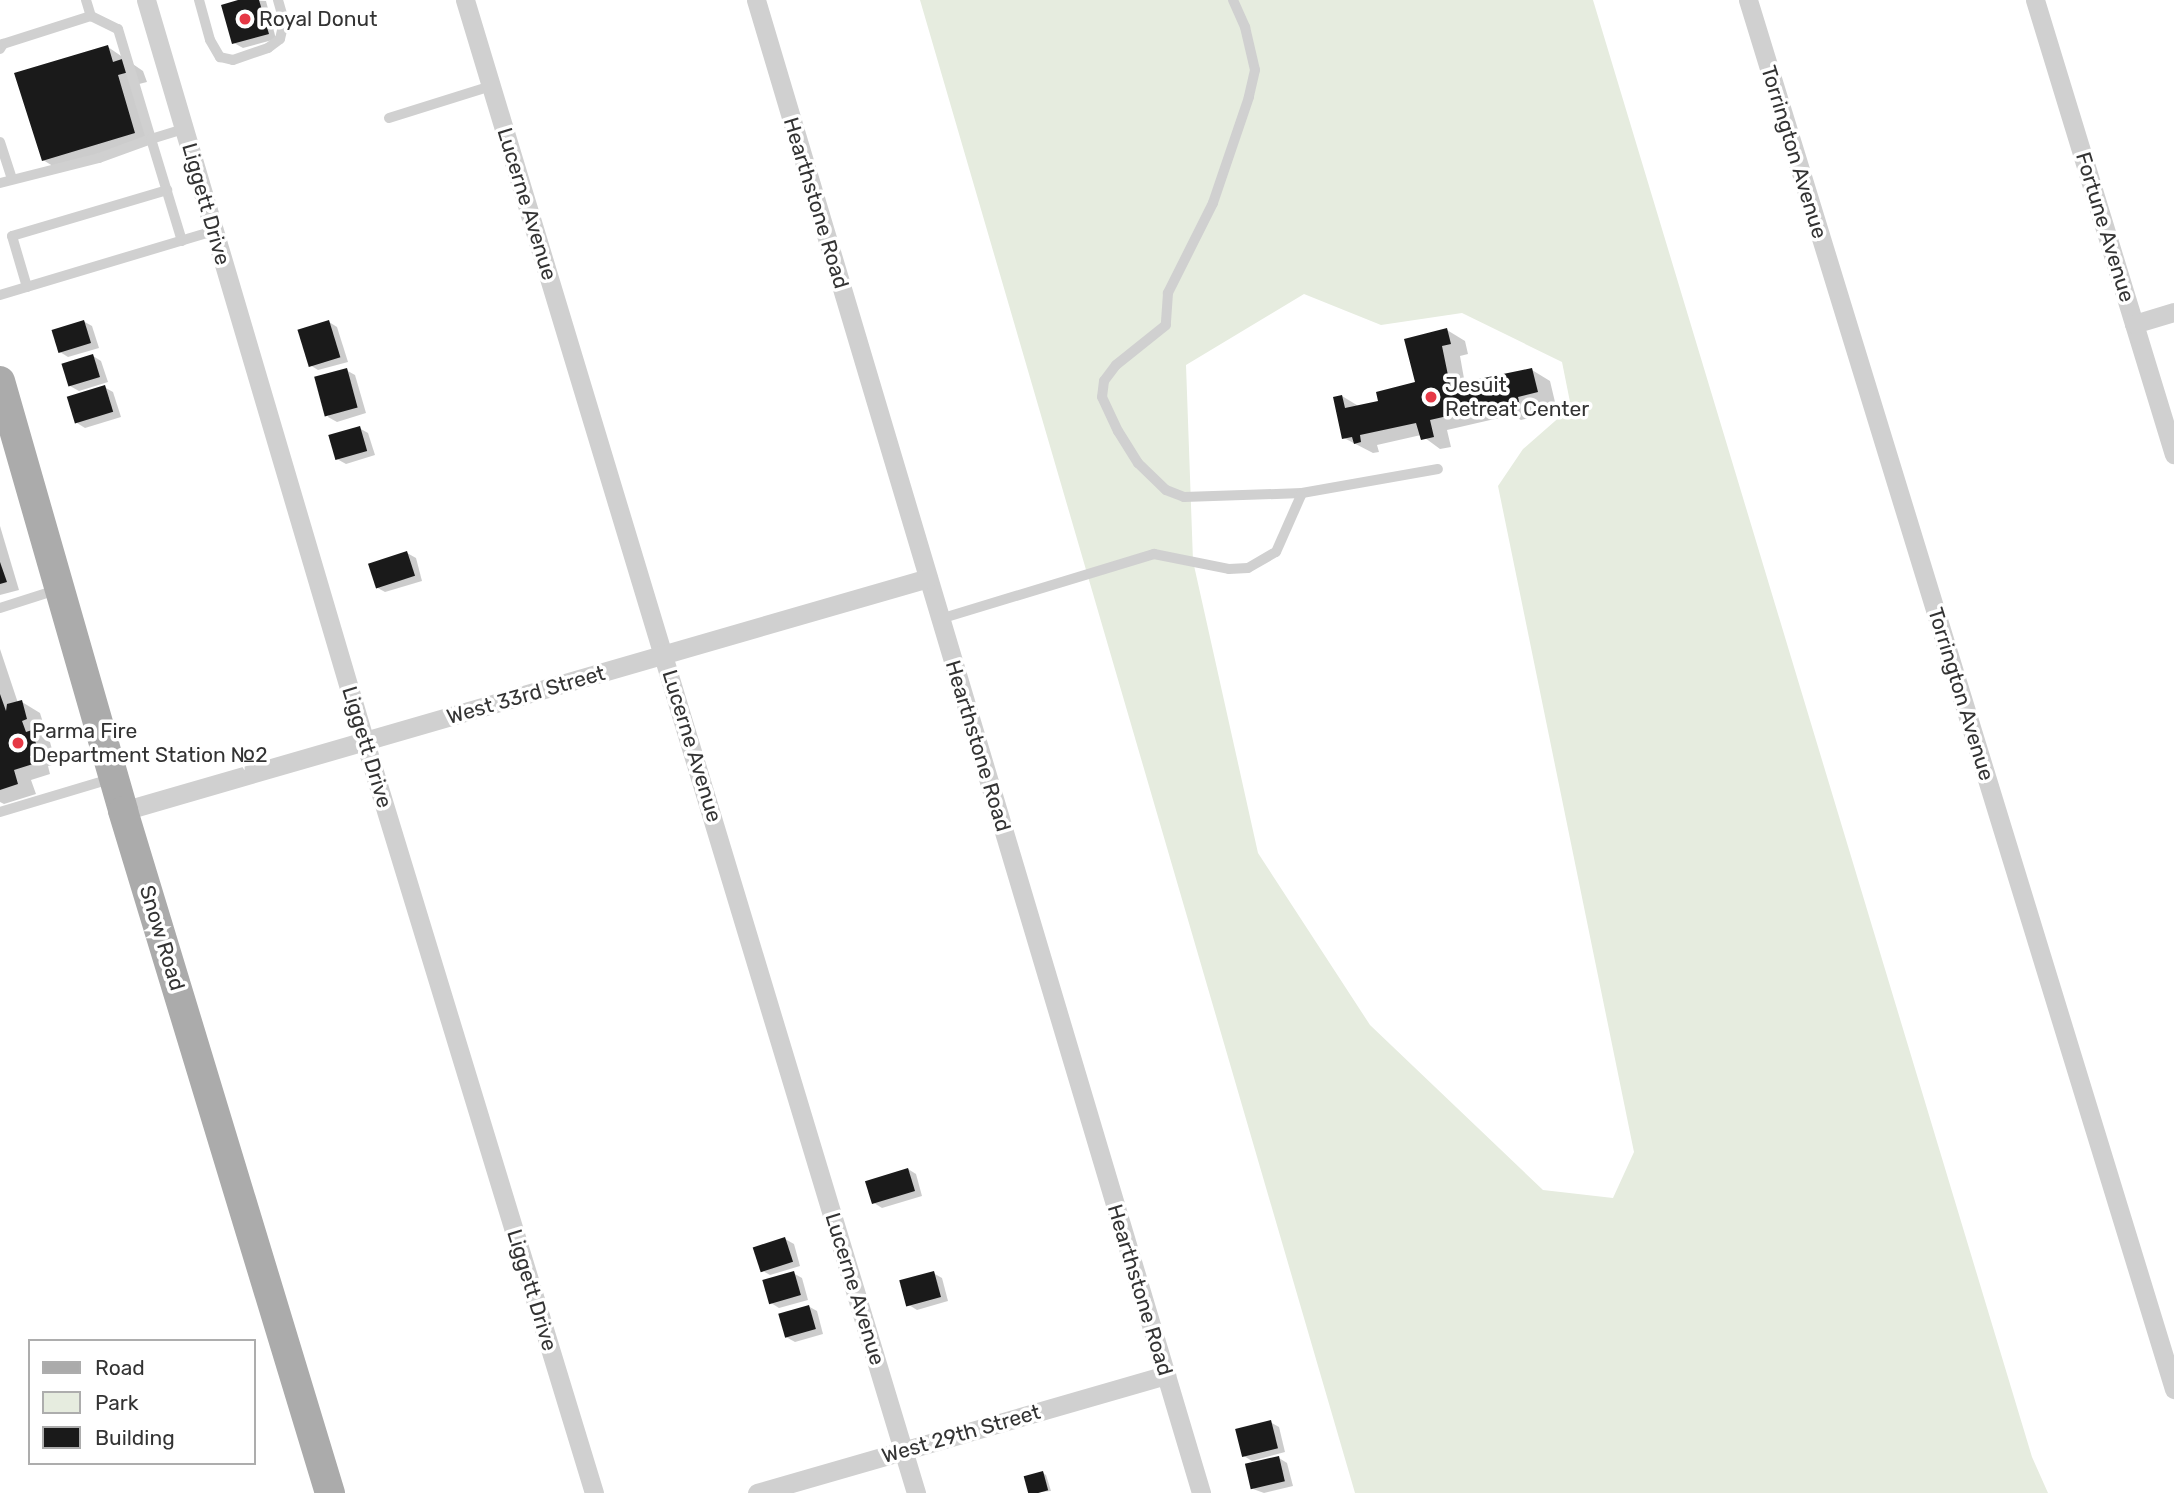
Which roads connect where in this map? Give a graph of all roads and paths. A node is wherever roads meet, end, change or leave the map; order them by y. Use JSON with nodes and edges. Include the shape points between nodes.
{"nodes":[{"id":1,"x":86,"y":0,"type":"edge"},
{"id":2,"x":146,"y":0,"type":"edge"},
{"id":3,"x":199,"y":0,"type":"edge"},
{"id":4,"x":278,"y":0,"type":"edge"},
{"id":5,"x":465,"y":0,"type":"edge"},
{"id":6,"x":756,"y":0,"type":"edge"},
{"id":7,"x":1233,"y":0,"type":"edge"},
{"id":8,"x":1748,"y":0,"type":"edge"},
{"id":9,"x":2035,"y":0,"type":"edge"},
{"id":10,"x":91,"y":16,"type":"junction"},
{"id":11,"x":0,"y":49,"type":"edge"},
{"id":12,"x":491,"y":86,"type":"junction"},
{"id":13,"x":389,"y":118,"type":"dead end"},
{"id":14,"x":184,"y":129,"type":"junction"},
{"id":15,"x":151,"y":139,"type":"junction"},
{"id":16,"x":0,"y":142,"type":"edge"},
{"id":17,"x":12,"y":179,"type":"junction"},
{"id":18,"x":0,"y":183,"type":"edge"},
{"id":19,"x":167,"y":190,"type":"junction"},
{"id":20,"x":214,"y":231,"type":"junction"},
{"id":21,"x":182,"y":241,"type":"junction"},
{"id":22,"x":27,"y":288,"type":"junction"},
{"id":23,"x":0,"y":295,"type":"edge"},
{"id":24,"x":2174,"y":313,"type":"edge"},
{"id":25,"x":2134,"y":324,"type":"junction"},
{"id":26,"x":0,"y":381,"type":"edge"},
{"id":27,"x":2174,"y":454,"type":"edge"},
{"id":28,"x":1438,"y":469,"type":"dead end"},
{"id":29,"x":1302,"y":493,"type":"junction"},
{"id":30,"x":928,"y":578,"type":"junction"},
{"id":31,"x":60,"y":589,"type":"junction"},
{"id":32,"x":0,"y":608,"type":"edge"},
{"id":33,"x":940,"y":619,"type":"junction"},
{"id":34,"x":665,"y":655,"type":"junction"},
{"id":35,"x":365,"y":742,"type":"junction"},
{"id":36,"x":114,"y":778,"type":"junction"},
{"id":37,"x":123,"y":811,"type":"junction"},
{"id":38,"x":0,"y":812,"type":"edge"},
{"id":39,"x":1166,"y":1375,"type":"junction"},
{"id":40,"x":2174,"y":1389,"type":"edge"},
{"id":41,"x":902,"y":1452,"type":"junction"},
{"id":42,"x":330,"y":1493,"type":"edge"},
{"id":43,"x":594,"y":1493,"type":"edge"},
{"id":44,"x":757,"y":1493,"type":"edge"},
{"id":45,"x":916,"y":1493,"type":"edge"},
{"id":46,"x":1201,"y":1493,"type":"edge"}],
"edges":[{"from":1,"to":10,"type":"lane"},
{"from":2,"to":14,"type":"street","name":"Liggett Drive"},
{"from":3,"to":4,"type":"lane","via":[[220,57],[233,60],[280,39],[284,21]]},
{"from":5,"to":12,"type":"street","name":"Lucerne Avenue"},
{"from":6,"to":30,"type":"street","name":"Hearthstone Road"},
{"from":7,"to":29,"type":"lane","via":[[1255,70],[1249,97],[1213,203],[1168,293],[1167,325],[1116,365],[1104,381],[1102,397],[1138,463],[1166,490],[1205,498]]},
{"from":8,"to":40,"type":"street","name":"Torrington Avenue"},
{"from":9,"to":25,"type":"street","name":"Fortune Avenue"},
{"from":10,"to":11,"type":"lane","via":[[3,44]]},
{"from":10,"to":15,"type":"lane","via":[[118,29]]},
{"from":12,"to":13,"type":"lane"},
{"from":12,"to":34,"type":"street","name":"Lucerne Avenue"},
{"from":14,"to":15,"type":"lane"},
{"from":14,"to":20,"type":"street","name":"Liggett Drive"},
{"from":15,"to":17,"type":"lane","via":[[99,158]]},
{"from":15,"to":19,"type":"lane"},
{"from":16,"to":17,"type":"lane"},
{"from":17,"to":18,"type":"lane"},
{"from":19,"to":21,"type":"lane"},
{"from":19,"to":22,"type":"lane","via":[[12,236]]},
{"from":20,"to":21,"type":"lane"},
{"from":20,"to":35,"type":"street","name":"Liggett Drive"},
{"from":21,"to":22,"type":"lane"},
{"from":22,"to":23,"type":"lane"},
{"from":24,"to":25,"type":"street"},
{"from":25,"to":27,"type":"street","name":"Fortune Avenue"},
{"from":26,"to":31,"type":"main road","name":"Snow Road"},
{"from":28,"to":29,"type":"lane"},
{"from":29,"to":33,"type":"lane","via":[[1276,552],[1248,568],[1228,569],[1154,554]]},
{"from":30,"to":33,"type":"street","name":"Hearthstone Road"},
{"from":30,"to":34,"type":"street","name":"West 33rd Street"},
{"from":31,"to":32,"type":"lane"},
{"from":31,"to":36,"type":"main road","name":"Snow Road"},
{"from":33,"to":39,"type":"street","name":"Hearthstone Road"},
{"from":34,"to":35,"type":"street","name":"West 33rd Street"},
{"from":34,"to":41,"type":"street","name":"Lucerne Avenue"},
{"from":35,"to":37,"type":"street","name":"West 33rd Street"},
{"from":35,"to":43,"type":"street","name":"Liggett Drive"},
{"from":36,"to":37,"type":"main road","name":"Snow Road"},
{"from":36,"to":38,"type":"lane"},
{"from":37,"to":42,"type":"main road","name":"Snow Road"},
{"from":39,"to":41,"type":"street","name":"West 29th Street"},
{"from":39,"to":46,"type":"street","name":"Hearthstone Road"},
{"from":41,"to":44,"type":"street","name":"West 29th Street"},
{"from":41,"to":45,"type":"street","name":"Lucerne Avenue"}]}
